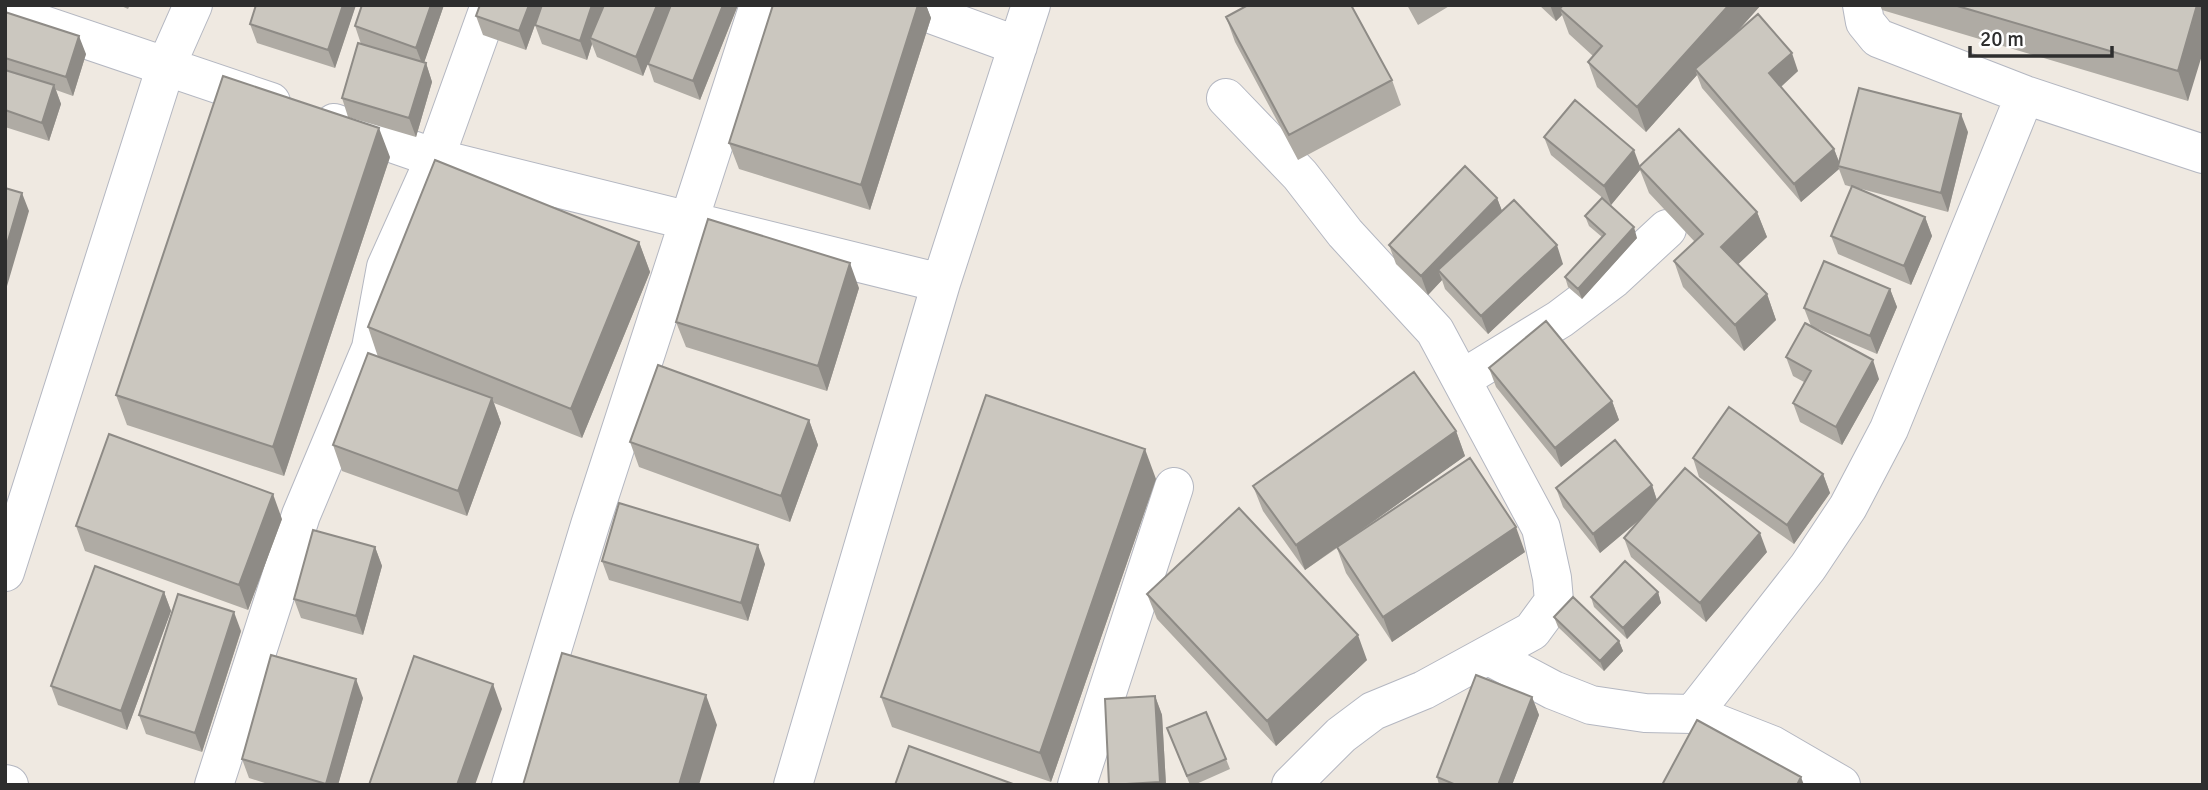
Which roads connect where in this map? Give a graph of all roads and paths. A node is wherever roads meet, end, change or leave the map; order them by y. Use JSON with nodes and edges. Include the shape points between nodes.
{"nodes":[{"id":1,"x":193,"y":5,"type":"edge"},
{"id":2,"x":490,"y":5,"type":"edge"},
{"id":3,"x":759,"y":5,"type":"edge"},
{"id":4,"x":906,"y":5,"type":"edge"},
{"id":5,"x":1031,"y":5,"type":"edge"},
{"id":6,"x":1862,"y":5,"type":"edge"},
{"id":7,"x":5,"y":12,"type":"edge"},
{"id":8,"x":1018,"y":46,"type":"junction"},
{"id":9,"x":166,"y":66,"type":"junction"},
{"id":10,"x":2025,"y":95,"type":"junction"},
{"id":11,"x":1226,"y":98,"type":"dead end"},
{"id":12,"x":2203,"y":154,"type":"edge"},
{"id":13,"x":435,"y":158,"type":"junction"},
{"id":14,"x":691,"y":220,"type":"junction"},
{"id":15,"x":1668,"y":229,"type":"edge"},
{"id":16,"x":941,"y":283,"type":"junction"},
{"id":17,"x":1462,"y":379,"type":"junction"},
{"id":18,"x":1174,"y":487,"type":"dead end"},
{"id":19,"x":5,"y":572,"type":"edge"},
{"id":20,"x":1489,"y":656,"type":"junction"},
{"id":21,"x":1693,"y":714,"type":"junction"},
{"id":22,"x":214,"y":785,"type":"edge"},
{"id":23,"x":511,"y":785,"type":"edge"},
{"id":24,"x":793,"y":785,"type":"edge"},
{"id":25,"x":1077,"y":785,"type":"edge"},
{"id":26,"x":1290,"y":785,"type":"edge"},
{"id":27,"x":1841,"y":785,"type":"edge"}],
"edges":[{"from":1,"to":9,"type":"street"},
{"from":2,"to":13,"type":"street"},
{"from":3,"to":14,"type":"street"},
{"from":4,"to":8,"type":"street"},
{"from":5,"to":8,"type":"street"},
{"from":6,"to":10,"type":"street","via":[[1865,22],[1878,37]]},
{"from":7,"to":9,"type":"street"},
{"from":8,"to":16,"type":"street"},
{"from":9,"to":13,"type":"street"},
{"from":9,"to":19,"type":"street"},
{"from":10,"to":12,"type":"street"},
{"from":10,"to":21,"type":"street","via":[[1889,429],[1848,507],[1808,567]]},
{"from":11,"to":17,"type":"street","via":[[1300,175],[1345,233],[1435,331]]},
{"from":13,"to":14,"type":"street"},
{"from":13,"to":22,"type":"street","via":[[386,267],[371,348],[302,515]]},
{"from":14,"to":16,"type":"street"},
{"from":14,"to":23,"type":"street","via":[[590,525]]},
{"from":15,"to":17,"type":"street","via":[[1560,319]]},
{"from":16,"to":24,"type":"street"},
{"from":17,"to":20,"type":"street","via":[[1541,528],[1552,578],[1554,601],[1532,631]]},
{"from":18,"to":25,"type":"street"},
{"from":20,"to":21,"type":"street","via":[[1591,705]]},
{"from":20,"to":26,"type":"street","via":[[1424,691],[1373,711]]},
{"from":21,"to":27,"type":"street","via":[[1772,745]]}]}
